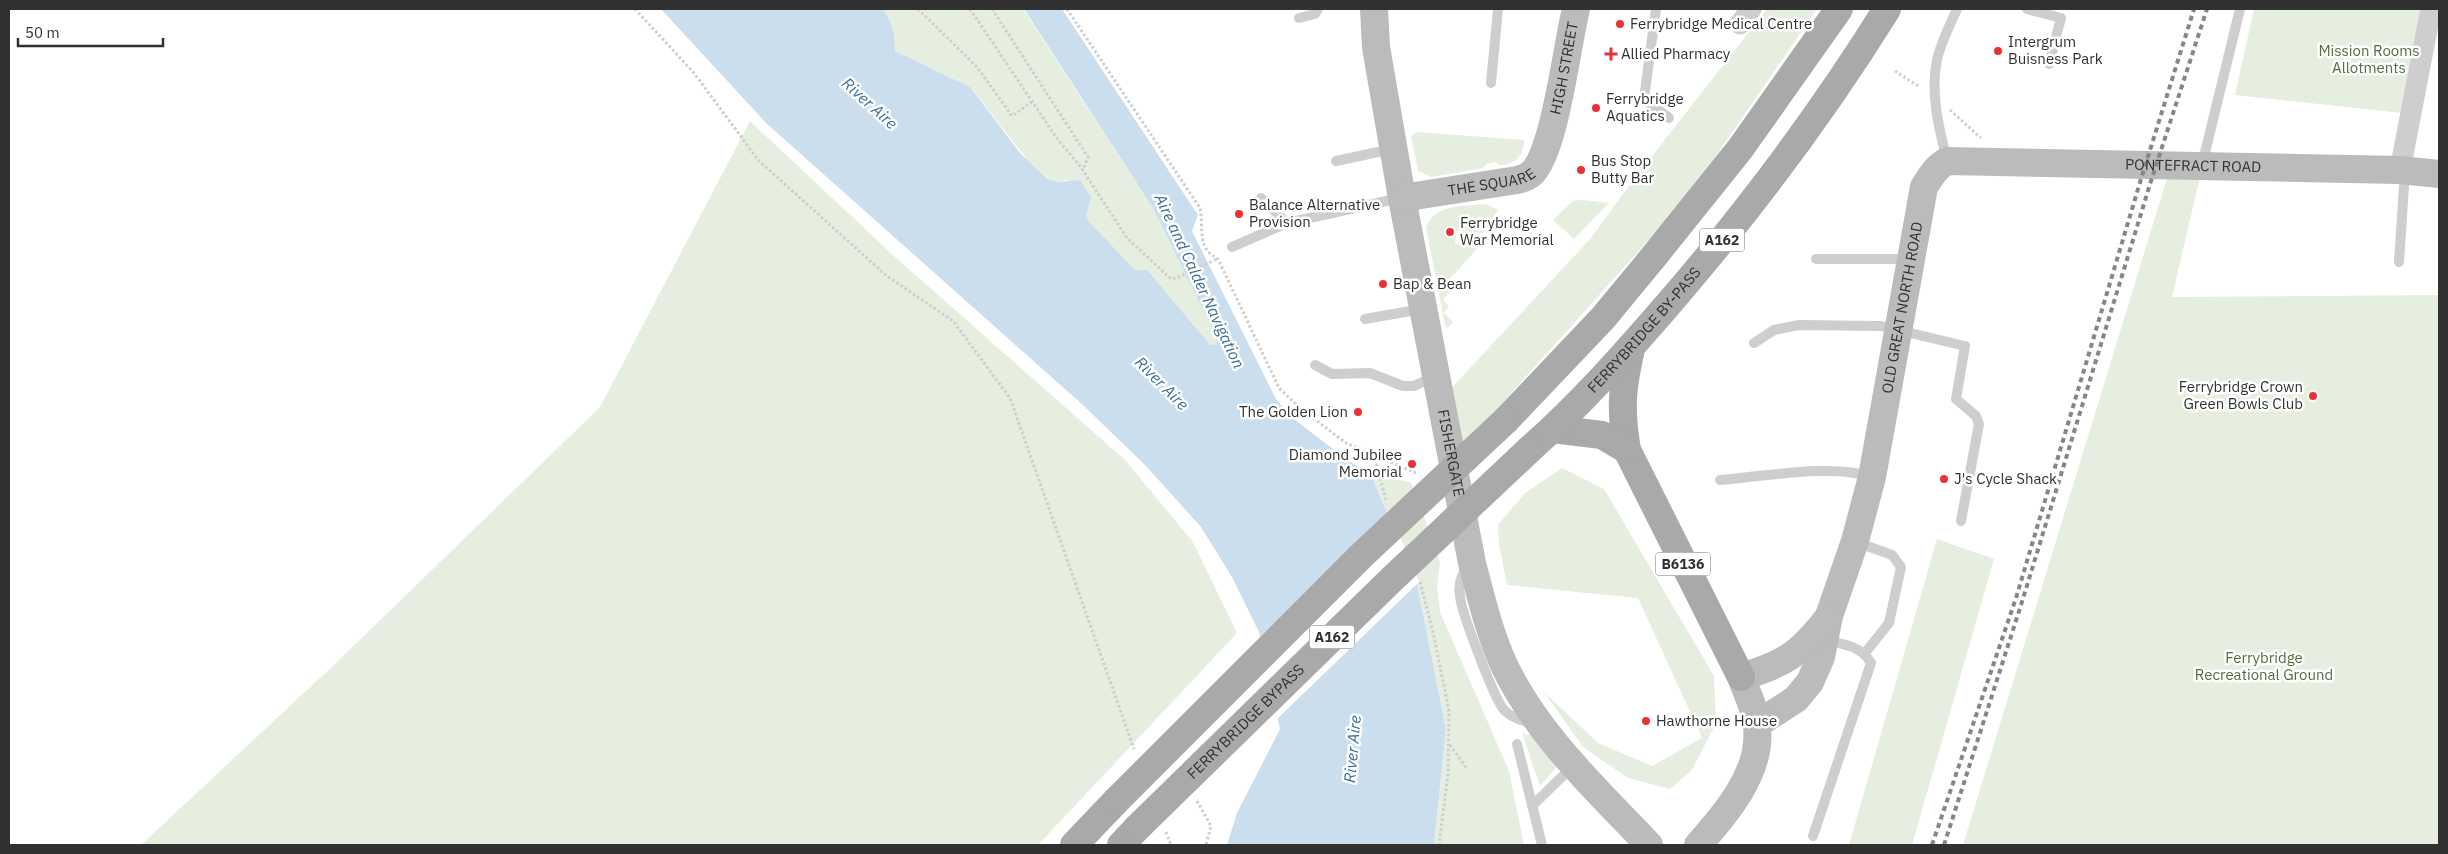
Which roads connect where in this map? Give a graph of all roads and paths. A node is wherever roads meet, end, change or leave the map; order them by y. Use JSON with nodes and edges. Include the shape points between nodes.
{"nodes":[{"id":1,"x":635,"y":9,"type":"edge"},
{"id":2,"x":918,"y":9,"type":"edge"},
{"id":3,"x":970,"y":9,"type":"edge"},
{"id":4,"x":992,"y":9,"type":"edge"},
{"id":5,"x":1067,"y":9,"type":"edge"},
{"id":6,"x":1318,"y":9,"type":"edge"},
{"id":7,"x":1374,"y":9,"type":"edge"},
{"id":8,"x":1498,"y":9,"type":"edge"},
{"id":9,"x":1576,"y":9,"type":"edge"},
{"id":10,"x":1656,"y":9,"type":"edge"},
{"id":11,"x":1839,"y":9,"type":"edge"},
{"id":12,"x":1887,"y":9,"type":"edge"},
{"id":13,"x":1957,"y":9,"type":"edge"},
{"id":14,"x":2027,"y":9,"type":"edge"},
{"id":15,"x":2240,"y":9,"type":"edge"},
{"id":16,"x":2431,"y":9,"type":"edge"},
{"id":17,"x":1299,"y":18,"type":"dead end"},
{"id":18,"x":2049,"y":64,"type":"dead end"},
{"id":19,"x":1491,"y":83,"type":"dead end"},
{"id":20,"x":1033,"y":101,"type":"junction"},
{"id":21,"x":1669,"y":118,"type":"dead end"},
{"id":22,"x":1551,"y":128,"type":"joint"},
{"id":23,"x":1393,"y":148,"type":"junction"},
{"id":24,"x":1336,"y":160,"type":"dead end"},
{"id":25,"x":1948,"y":161,"type":"junction"},
{"id":26,"x":2202,"y":166,"type":"junction"},
{"id":27,"x":1083,"y":170,"type":"junction"},
{"id":28,"x":2403,"y":170,"type":"junction"},
{"id":29,"x":2439,"y":174,"type":"edge"},
{"id":30,"x":1261,"y":198,"type":"dead end"},
{"id":31,"x":1402,"y":198,"type":"junction"},
{"id":32,"x":1287,"y":223,"type":"junction"},
{"id":33,"x":1232,"y":247,"type":"dead end"},
{"id":34,"x":1910,"y":259,"type":"junction"},
{"id":35,"x":1816,"y":260,"type":"dead end"},
{"id":36,"x":1214,"y":261,"type":"dead end"},
{"id":37,"x":2399,"y":262,"type":"dead end"},
{"id":38,"x":1423,"y":308,"type":"junction"},
{"id":39,"x":1365,"y":319,"type":"dead end"},
{"id":40,"x":1898,"y":329,"type":"junction"},
{"id":41,"x":1754,"y":343,"type":"dead end"},
{"id":42,"x":1631,"y":347,"type":"junction"},
{"id":43,"x":1316,"y":364,"type":"dead end"},
{"id":44,"x":1436,"y":375,"type":"junction"},
{"id":45,"x":1552,"y":429,"type":"junction"},
{"id":46,"x":1530,"y":449,"type":"joint"},
{"id":47,"x":1626,"y":450,"type":"junction"},
{"id":48,"x":1374,"y":454,"type":"junction"},
{"id":49,"x":1421,"y":476,"type":"dead end"},
{"id":50,"x":1872,"y":477,"type":"junction"},
{"id":51,"x":1720,"y":480,"type":"dead end"},
{"id":52,"x":1388,"y":505,"type":"dead end"},
{"id":53,"x":1961,"y":521,"type":"dead end"},
{"id":54,"x":1855,"y":541,"type":"junction"},
{"id":55,"x":1417,"y":576,"type":"dead end"},
{"id":56,"x":1826,"y":628,"type":"junction"},
{"id":57,"x":1866,"y":653,"type":"junction"},
{"id":58,"x":1741,"y":677,"type":"junction"},
{"id":59,"x":1757,"y":724,"type":"junction"},
{"id":60,"x":1449,"y":744,"type":"junction"},
{"id":61,"x":1517,"y":744,"type":"dead end"},
{"id":62,"x":1135,"y":750,"type":"dead end"},
{"id":63,"x":1574,"y":765,"type":"junction"},
{"id":64,"x":1467,"y":769,"type":"dead end"},
{"id":65,"x":1532,"y":806,"type":"junction"},
{"id":66,"x":1165,"y":828,"type":"dead end"},
{"id":67,"x":1812,"y":836,"type":"dead end"},
{"id":68,"x":1129,"y":837,"type":"edge"},
{"id":69,"x":1074,"y":845,"type":"edge"},
{"id":70,"x":1171,"y":845,"type":"edge"},
{"id":71,"x":1439,"y":845,"type":"edge"},
{"id":72,"x":1542,"y":845,"type":"edge"},
{"id":73,"x":1649,"y":845,"type":"edge"},
{"id":74,"x":1698,"y":845,"type":"edge"}],
"edges":[{"from":1,"to":62,"type":"path","via":[[694,73],[759,161],[888,276],[953,321],[1010,398]]},
{"from":2,"to":20,"type":"path","via":[[978,67],[1012,116]]},
{"from":3,"to":20,"type":"path"},
{"from":4,"to":27,"type":"path","via":[[1088,157]]},
{"from":5,"to":48,"type":"path","via":[[1200,208],[1203,222],[1200,238],[1209,254],[1218,259],[1279,388],[1346,443]]},
{"from":6,"to":17,"type":"lane","via":[[1316,14]]},
{"from":7,"to":23,"type":"main road","name":"FISHERGATE","via":[[1376,47]]},
{"from":8,"to":19,"type":"lane"},
{"from":9,"to":22,"type":"main road","name":"HIGH STREET"},
{"from":10,"to":21,"type":"lane","via":[[1644,99]]},
{"from":11,"to":69,"type":"main road","number":"A162","bridge":true,"via":[[1740,149],[1603,318],[1506,420],[1362,555]]},
{"from":12,"to":42,"type":"main road","name":"FERRYBRIDGE BY-PASS","number":"A162","via":[[1847,73],[1774,176]]},
{"from":13,"to":25,"type":"lane","via":[[1939,52],[1935,71],[1938,115]]},
{"from":14,"to":18,"type":"lane","via":[[2061,18]]},
{"from":15,"to":26,"type":"lane"},
{"from":16,"to":28,"type":"street"},
{"from":20,"to":27,"type":"path","via":[[1058,140]]},
{"from":22,"to":31,"type":"main road","name":"THE SQUARE","via":[[1544,152],[1531,174],[1517,180]]},
{"from":23,"to":24,"type":"lane"},
{"from":23,"to":31,"type":"main road","name":"FISHERGATE"},
{"from":25,"to":26,"type":"main road","name":"PONTEFRACT ROAD"},
{"from":25,"to":34,"type":"main road","name":"OLD GREAT NORTH ROAD","via":[[1932,173],[1924,187]]},
{"from":26,"to":28,"type":"main road","name":"PONTEFRACT ROAD"},
{"from":27,"to":36,"type":"path","via":[[1127,238],[1171,279]]},
{"from":28,"to":29,"type":"main road","name":"PONTEFRACT ROAD"},
{"from":28,"to":37,"type":"lane"},
{"from":30,"to":32,"type":"lane"},
{"from":31,"to":32,"type":"lane"},
{"from":31,"to":38,"type":"main road","name":"FISHERGATE"},
{"from":32,"to":33,"type":"lane"},
{"from":34,"to":35,"type":"lane"},
{"from":34,"to":40,"type":"main road","name":"OLD GREAT NORTH ROAD"},
{"from":38,"to":39,"type":"lane"},
{"from":38,"to":44,"type":"main road","name":"FISHERGATE"},
{"from":40,"to":41,"type":"lane","via":[[1799,325],[1774,330]]},
{"from":40,"to":50,"type":"main road","name":"OLD GREAT NORTH ROAD"},
{"from":40,"to":53,"type":"lane","via":[[1965,346],[1956,399],[1976,416],[1979,424]]},
{"from":42,"to":45,"type":"main road","name":"FERRYBRIDGE BY-PASS","number":"A162"},
{"from":42,"to":47,"type":"main road","via":[[1622,388]]},
{"from":43,"to":44,"type":"lane","via":[[1332,374],[1370,373],[1403,386],[1414,386]]},
{"from":44,"to":63,"type":"main road","name":"FISHERGATE","via":[[1472,563],[1487,620],[1504,664],[1540,725]]},
{"from":45,"to":46,"type":"main road","name":"FERRYBRIDGE BY-PASS","number":"A162"},
{"from":45,"to":47,"type":"main road","via":[[1602,435]]},
{"from":46,"to":68,"type":"main road","name":"FERRYBRIDGE BYPASS","number":"A162","bridge":true},
{"from":47,"to":58,"type":"main road","number":"B6136"},
{"from":48,"to":49,"type":"path"},
{"from":48,"to":52,"type":"path"},
{"from":50,"to":51,"type":"lane","via":[[1855,471],[1828,470]]},
{"from":50,"to":54,"type":"main road","name":"OLD GREAT NORTH ROAD"},
{"from":54,"to":56,"type":"main road","name":"OLD GREAT NORTH ROAD"},
{"from":54,"to":57,"type":"lane","via":[[1892,555],[1901,567],[1889,623]]},
{"from":55,"to":60,"type":"path","via":[[1433,632],[1449,711]]},
{"from":56,"to":57,"type":"lane"},
{"from":56,"to":58,"type":"main road","name":"OLD GREAT NORTH ROAD","via":[[1786,660]]},
{"from":56,"to":59,"type":"main road","name":"OLD GREAT NORTH ROAD","via":[[1821,657],[1810,682],[1796,699]]},
{"from":57,"to":67,"type":"lane","via":[[1871,663],[1869,675]]},
{"from":58,"to":59,"type":"main road","number":"B6136"},
{"from":59,"to":74,"type":"main road","number":"B6136","via":[[1754,762],[1743,785],[1717,824]]},
{"from":60,"to":64,"type":"path"},
{"from":60,"to":71,"type":"path"},
{"from":61,"to":65,"type":"lane"},
{"from":63,"to":65,"type":"lane"},
{"from":63,"to":73,"type":"main road","name":"FISHERGATE"},
{"from":65,"to":72,"type":"lane"},
{"from":66,"to":70,"type":"path"}]}
